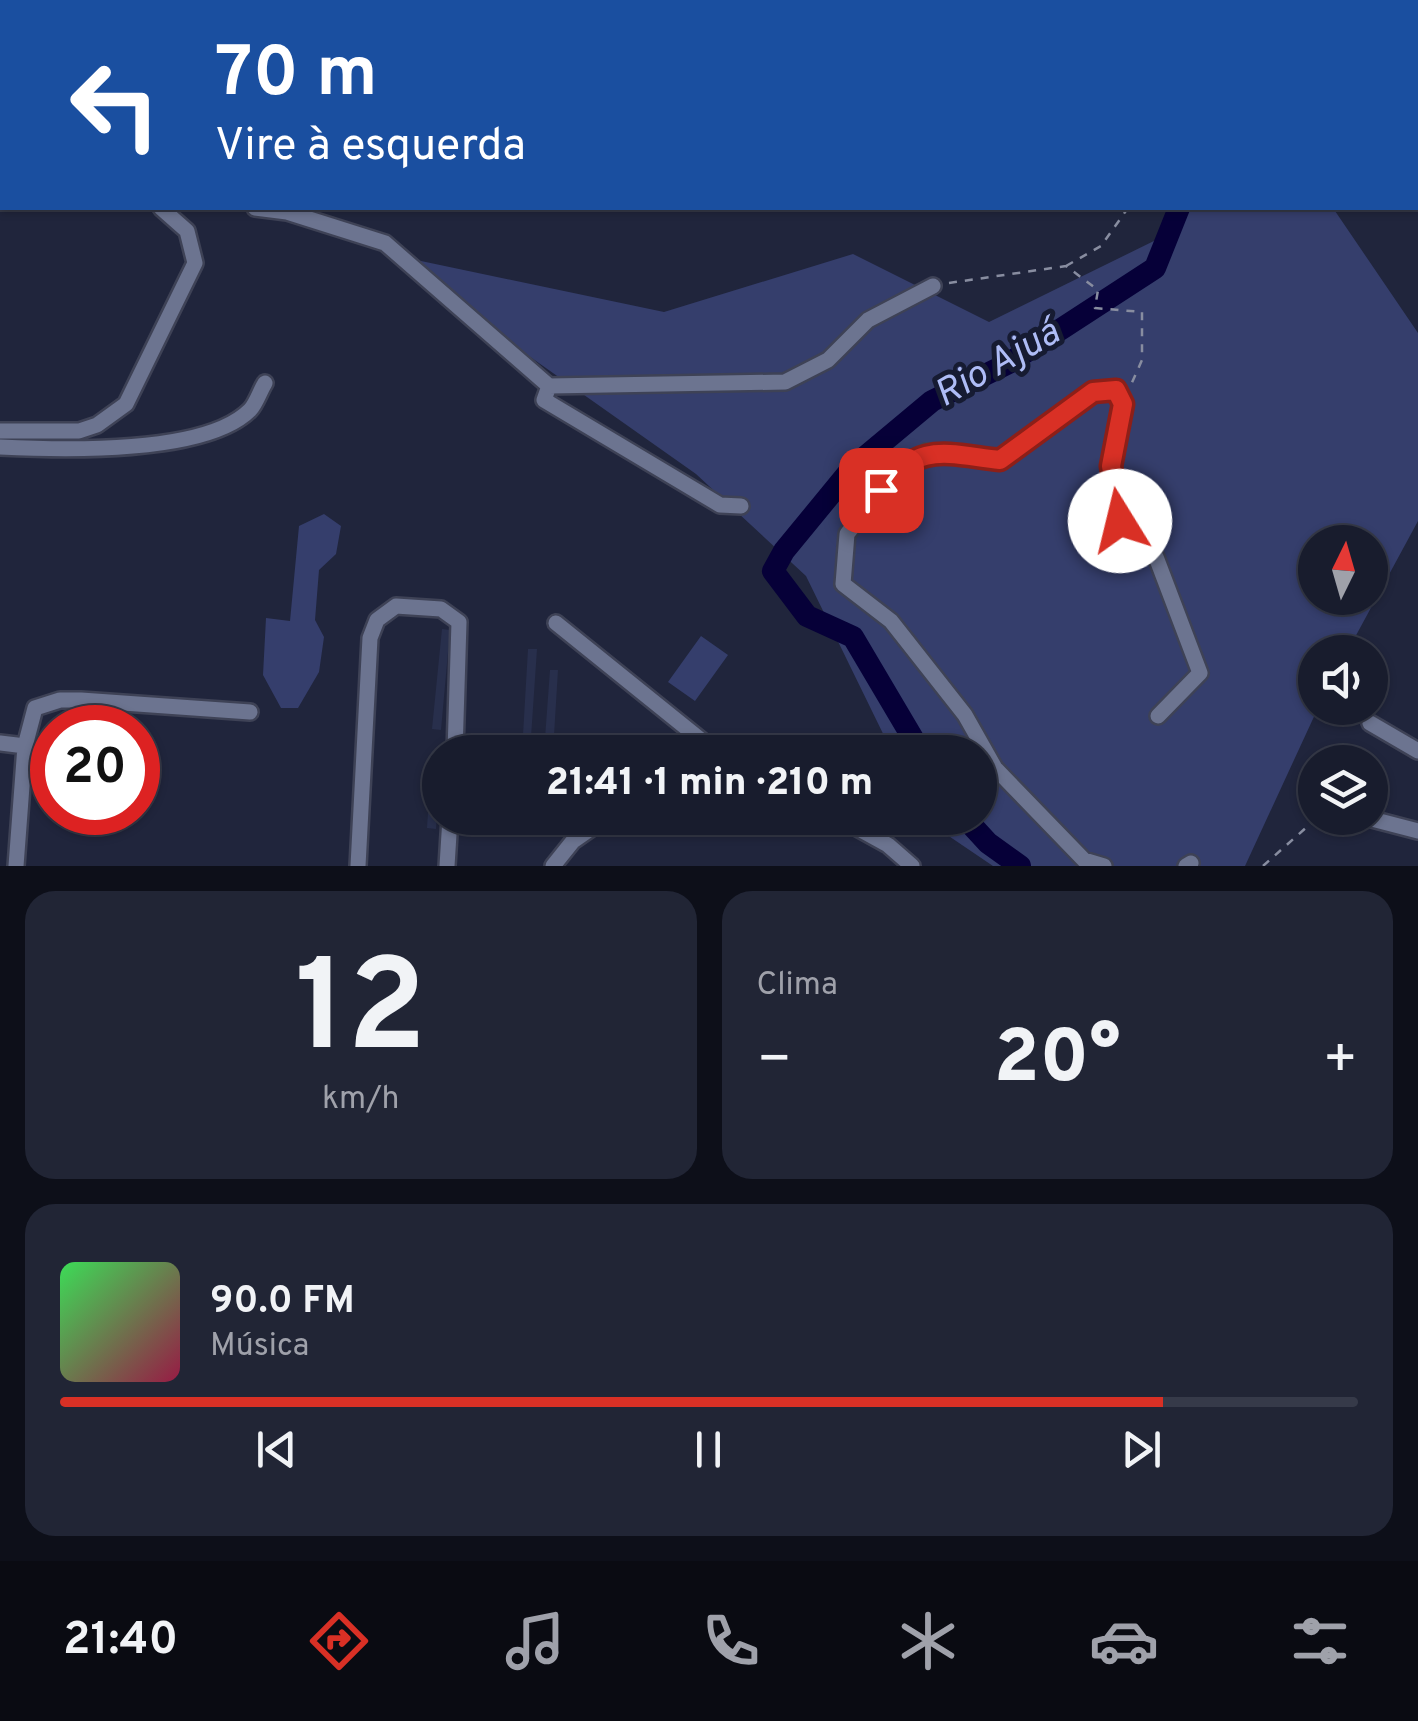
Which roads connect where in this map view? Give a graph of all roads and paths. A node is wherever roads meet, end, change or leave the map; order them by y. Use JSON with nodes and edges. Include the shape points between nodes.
{"nodes":[{"id":1,"x":163,"y":210,"type":"edge"},
{"id":2,"x":271,"y":210,"type":"edge"},
{"id":3,"x":1127,"y":210,"type":"edge"},
{"id":4,"x":1066,"y":266,"type":"junction"},
{"id":5,"x":933,"y":286,"type":"joint"},
{"id":6,"x":264,"y":383,"type":"dead end"},
{"id":7,"x":549,"y":386,"type":"junction"},
{"id":8,"x":1123,"y":404,"type":"junction"},
{"id":9,"x":0,"y":431,"type":"edge"},
{"id":10,"x":0,"y":447,"type":"edge"},
{"id":11,"x":742,"y":506,"type":"dead end"},
{"id":12,"x":556,"y":623,"type":"dead end"},
{"id":13,"x":250,"y":712,"type":"dead end"},
{"id":14,"x":1158,"y":716,"type":"dead end"},
{"id":15,"x":1375,"y":725,"type":"edge"},
{"id":16,"x":455,"y":735,"type":"edge"},
{"id":17,"x":695,"y":735,"type":"edge"},
{"id":18,"x":0,"y":742,"type":"edge"},
{"id":19,"x":25,"y":746,"type":"junction"},
{"id":20,"x":1418,"y":750,"type":"edge"},
{"id":21,"x":1388,"y":824,"type":"edge"},
{"id":22,"x":1418,"y":832,"type":"edge"},
{"id":23,"x":449,"y":835,"type":"edge"},
{"id":24,"x":582,"y":835,"type":"edge"},
{"id":25,"x":870,"y":835,"type":"edge"},
{"id":26,"x":1298,"y":835,"type":"edge"},
{"id":27,"x":16,"y":866,"type":"edge"},
{"id":28,"x":358,"y":866,"type":"edge"},
{"id":29,"x":447,"y":866,"type":"edge"},
{"id":30,"x":553,"y":866,"type":"edge"},
{"id":31,"x":912,"y":866,"type":"edge"},
{"id":32,"x":1104,"y":866,"type":"edge"},
{"id":33,"x":1262,"y":866,"type":"edge"}],
"edges":[{"from":1,"to":9,"type":"street","via":[[187,231],[195,263],[126,404],[79,431]]},
{"from":2,"to":7,"type":"street","via":[[385,243]]},
{"from":3,"to":4,"type":"path","via":[[1101,246]]},
{"from":4,"to":5,"type":"path"},
{"from":4,"to":8,"type":"path","via":[[1098,290],[1095,308],[1142,312],[1142,360]]},
{"from":5,"to":7,"type":"street","via":[[868,320],[828,360],[786,382]]},
{"from":6,"to":10,"type":"street","via":[[251,409],[226,426],[163,443]]},
{"from":7,"to":11,"type":"street","via":[[544,400],[720,505]]},
{"from":8,"to":14,"type":"street","via":[[1111,466],[1120,521],[1156,557],[1200,673]]},
{"from":8,"to":32,"type":"street","via":[[1116,390],[1093,392],[1000,460],[926,452],[898,468],[847,534],[843,584],[891,621],[965,716],[995,768],[1084,860]]},
{"from":12,"to":17,"type":"street"},
{"from":13,"to":19,"type":"street","via":[[60,700],[36,708]]},
{"from":15,"to":20,"type":"street"},
{"from":16,"to":28,"type":"street","via":[[459,622],[441,610],[396,606],[377,620],[369,652]]},
{"from":18,"to":19,"type":"street"},
{"from":19,"to":27,"type":"street"},
{"from":21,"to":22,"type":"street"},
{"from":23,"to":29,"type":"street"},
{"from":24,"to":30,"type":"street"},
{"from":25,"to":31,"type":"street"},
{"from":26,"to":33,"type":"path"}]}
